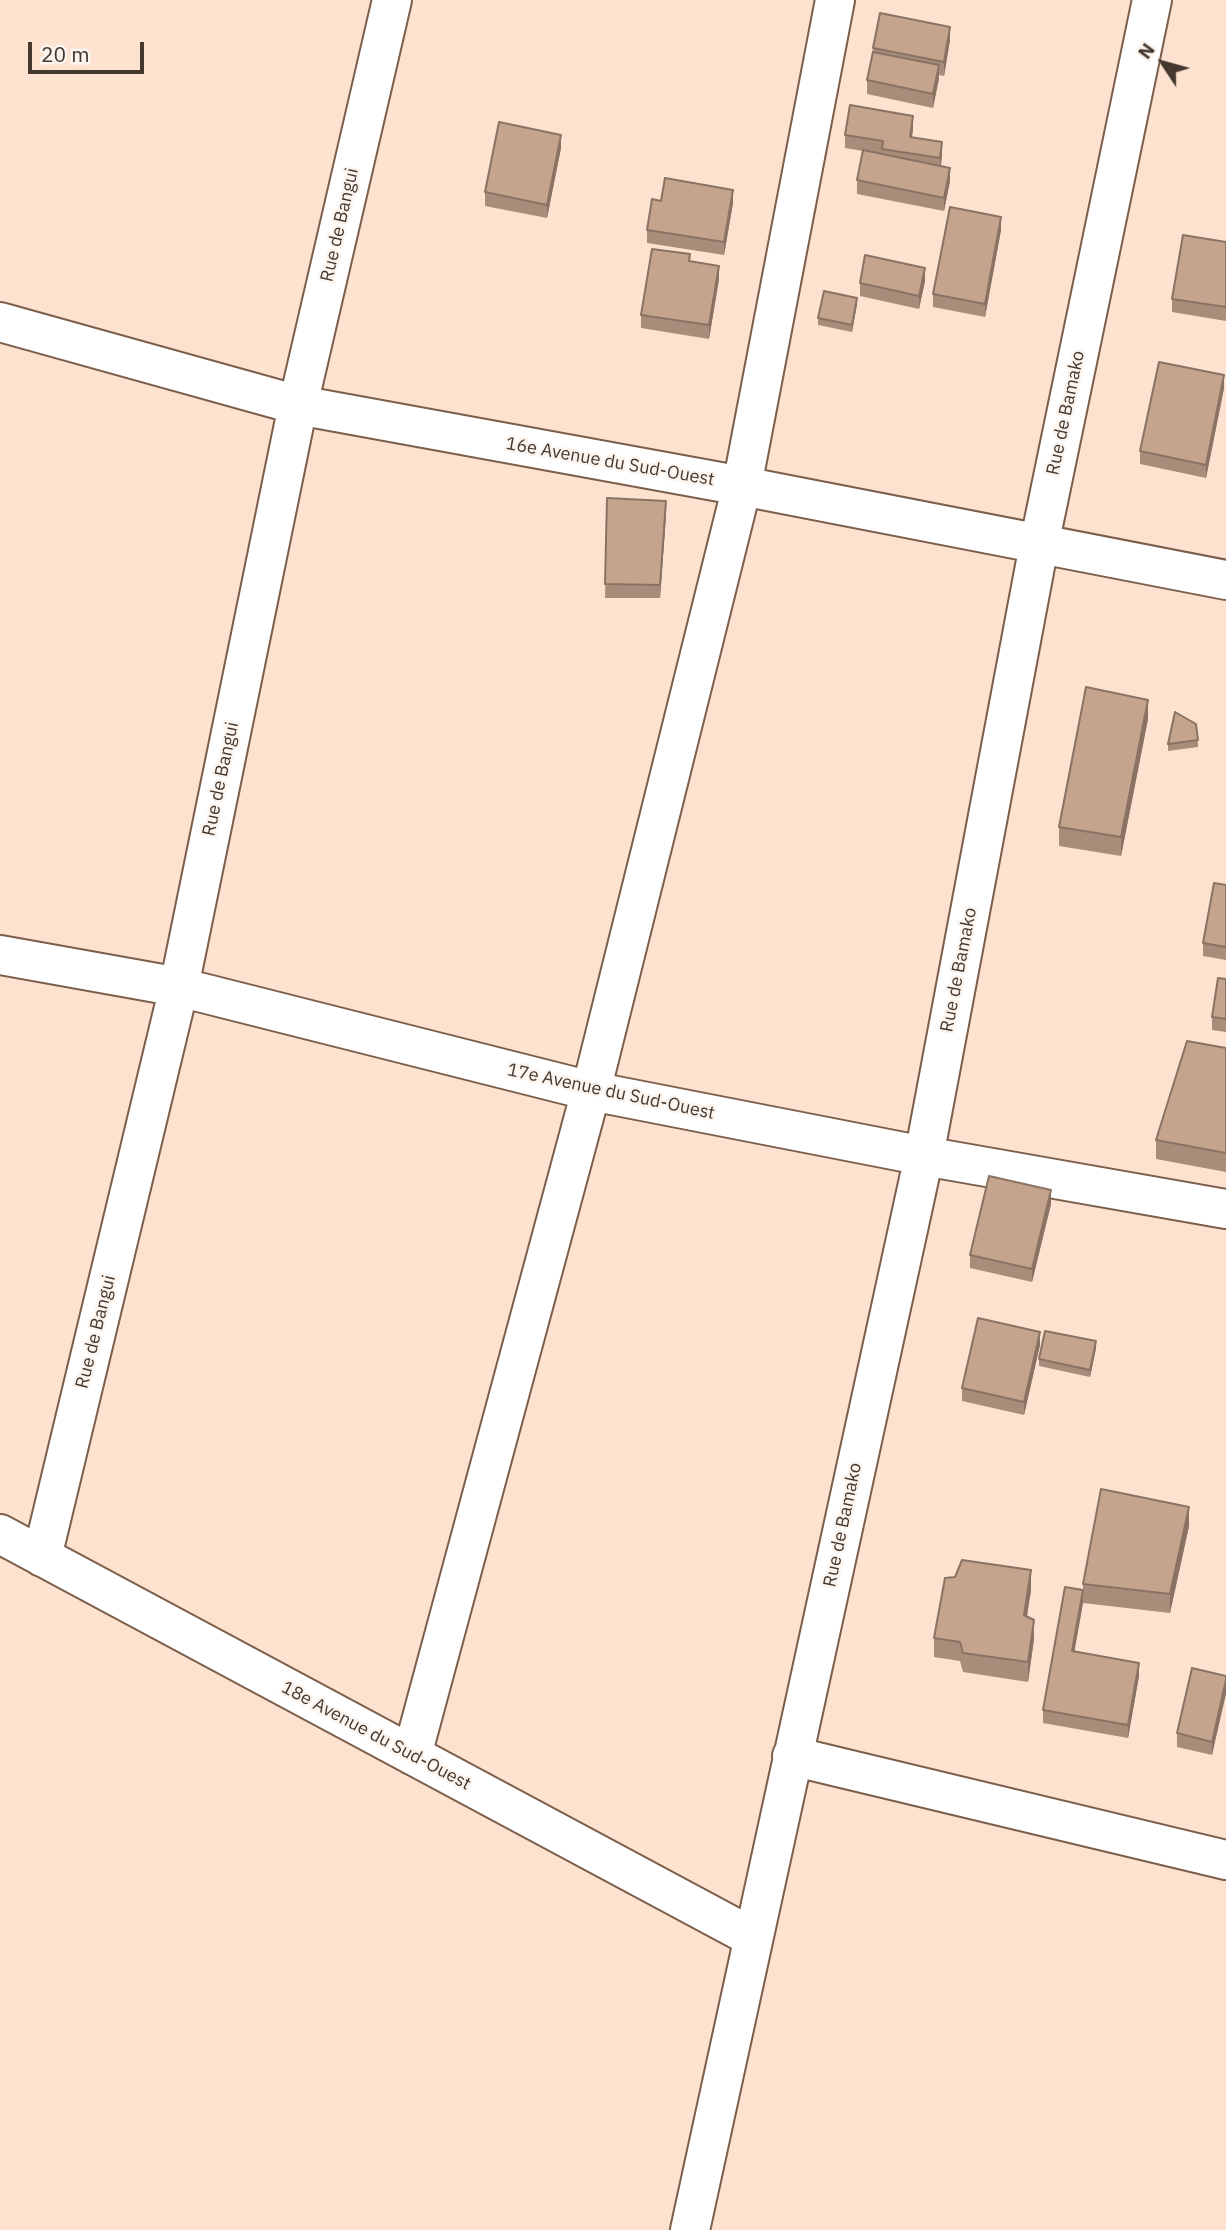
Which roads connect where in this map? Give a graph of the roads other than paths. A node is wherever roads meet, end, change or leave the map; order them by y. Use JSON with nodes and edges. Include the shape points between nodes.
{"nodes":[{"id":1,"x":392,"y":0,"type":"edge"},
{"id":2,"x":835,"y":0,"type":"edge"},
{"id":3,"x":1152,"y":0,"type":"edge"},
{"id":4,"x":0,"y":322,"type":"edge"},
{"id":5,"x":298,"y":405,"type":"junction"},
{"id":6,"x":742,"y":486,"type":"junction"},
{"id":7,"x":1039,"y":545,"type":"junction"},
{"id":8,"x":1226,"y":580,"type":"edge"},
{"id":9,"x":0,"y":955,"type":"edge"},
{"id":10,"x":179,"y":987,"type":"junction"},
{"id":11,"x":590,"y":1091,"type":"junction"},
{"id":12,"x":924,"y":1156,"type":"junction"},
{"id":13,"x":1226,"y":1209,"type":"edge"},
{"id":14,"x":0,"y":1534,"type":"edge"},
{"id":15,"x":42,"y":1557,"type":"junction"},
{"id":16,"x":412,"y":1755,"type":"junction"},
{"id":17,"x":792,"y":1756,"type":"junction"},
{"id":18,"x":1226,"y":1860,"type":"edge"},
{"id":19,"x":752,"y":1937,"type":"junction"},
{"id":20,"x":690,"y":2230,"type":"edge"}],
"edges":[{"from":1,"to":5,"type":"street","name":"Rue de Bangui"},
{"from":2,"to":6,"type":"street"},
{"from":3,"to":7,"type":"street","name":"Rue de Bamako"},
{"from":4,"to":5,"type":"street","name":"16e Avenue du Sud-Ouest"},
{"from":5,"to":6,"type":"street","name":"16e Avenue du Sud-Ouest"},
{"from":5,"to":10,"type":"street","name":"Rue de Bangui"},
{"from":6,"to":7,"type":"street","name":"16e Avenue du Sud-Ouest"},
{"from":6,"to":11,"type":"street"},
{"from":7,"to":8,"type":"street","name":"16e Avenue du Sud-Ouest"},
{"from":7,"to":12,"type":"street","name":"Rue de Bamako"},
{"from":9,"to":10,"type":"street","name":"17e Avenue du Sud-Ouest"},
{"from":10,"to":11,"type":"street","name":"17e Avenue du Sud-Ouest"},
{"from":10,"to":15,"type":"street","name":"Rue de Bangui"},
{"from":11,"to":12,"type":"street","name":"17e Avenue du Sud-Ouest"},
{"from":11,"to":16,"type":"street"},
{"from":12,"to":13,"type":"street","name":"17e Avenue du Sud-Ouest"},
{"from":12,"to":17,"type":"street","name":"Rue de Bamako"},
{"from":14,"to":15,"type":"street","name":"18e Avenue du Sud-Ouest"},
{"from":15,"to":16,"type":"street","name":"18e Avenue du Sud-Ouest"},
{"from":16,"to":19,"type":"street","name":"18e Avenue du Sud-Ouest"},
{"from":17,"to":18,"type":"street"},
{"from":17,"to":19,"type":"street","name":"Rue de Bamako"},
{"from":19,"to":20,"type":"street","name":"Rue de Bamako"}]}
